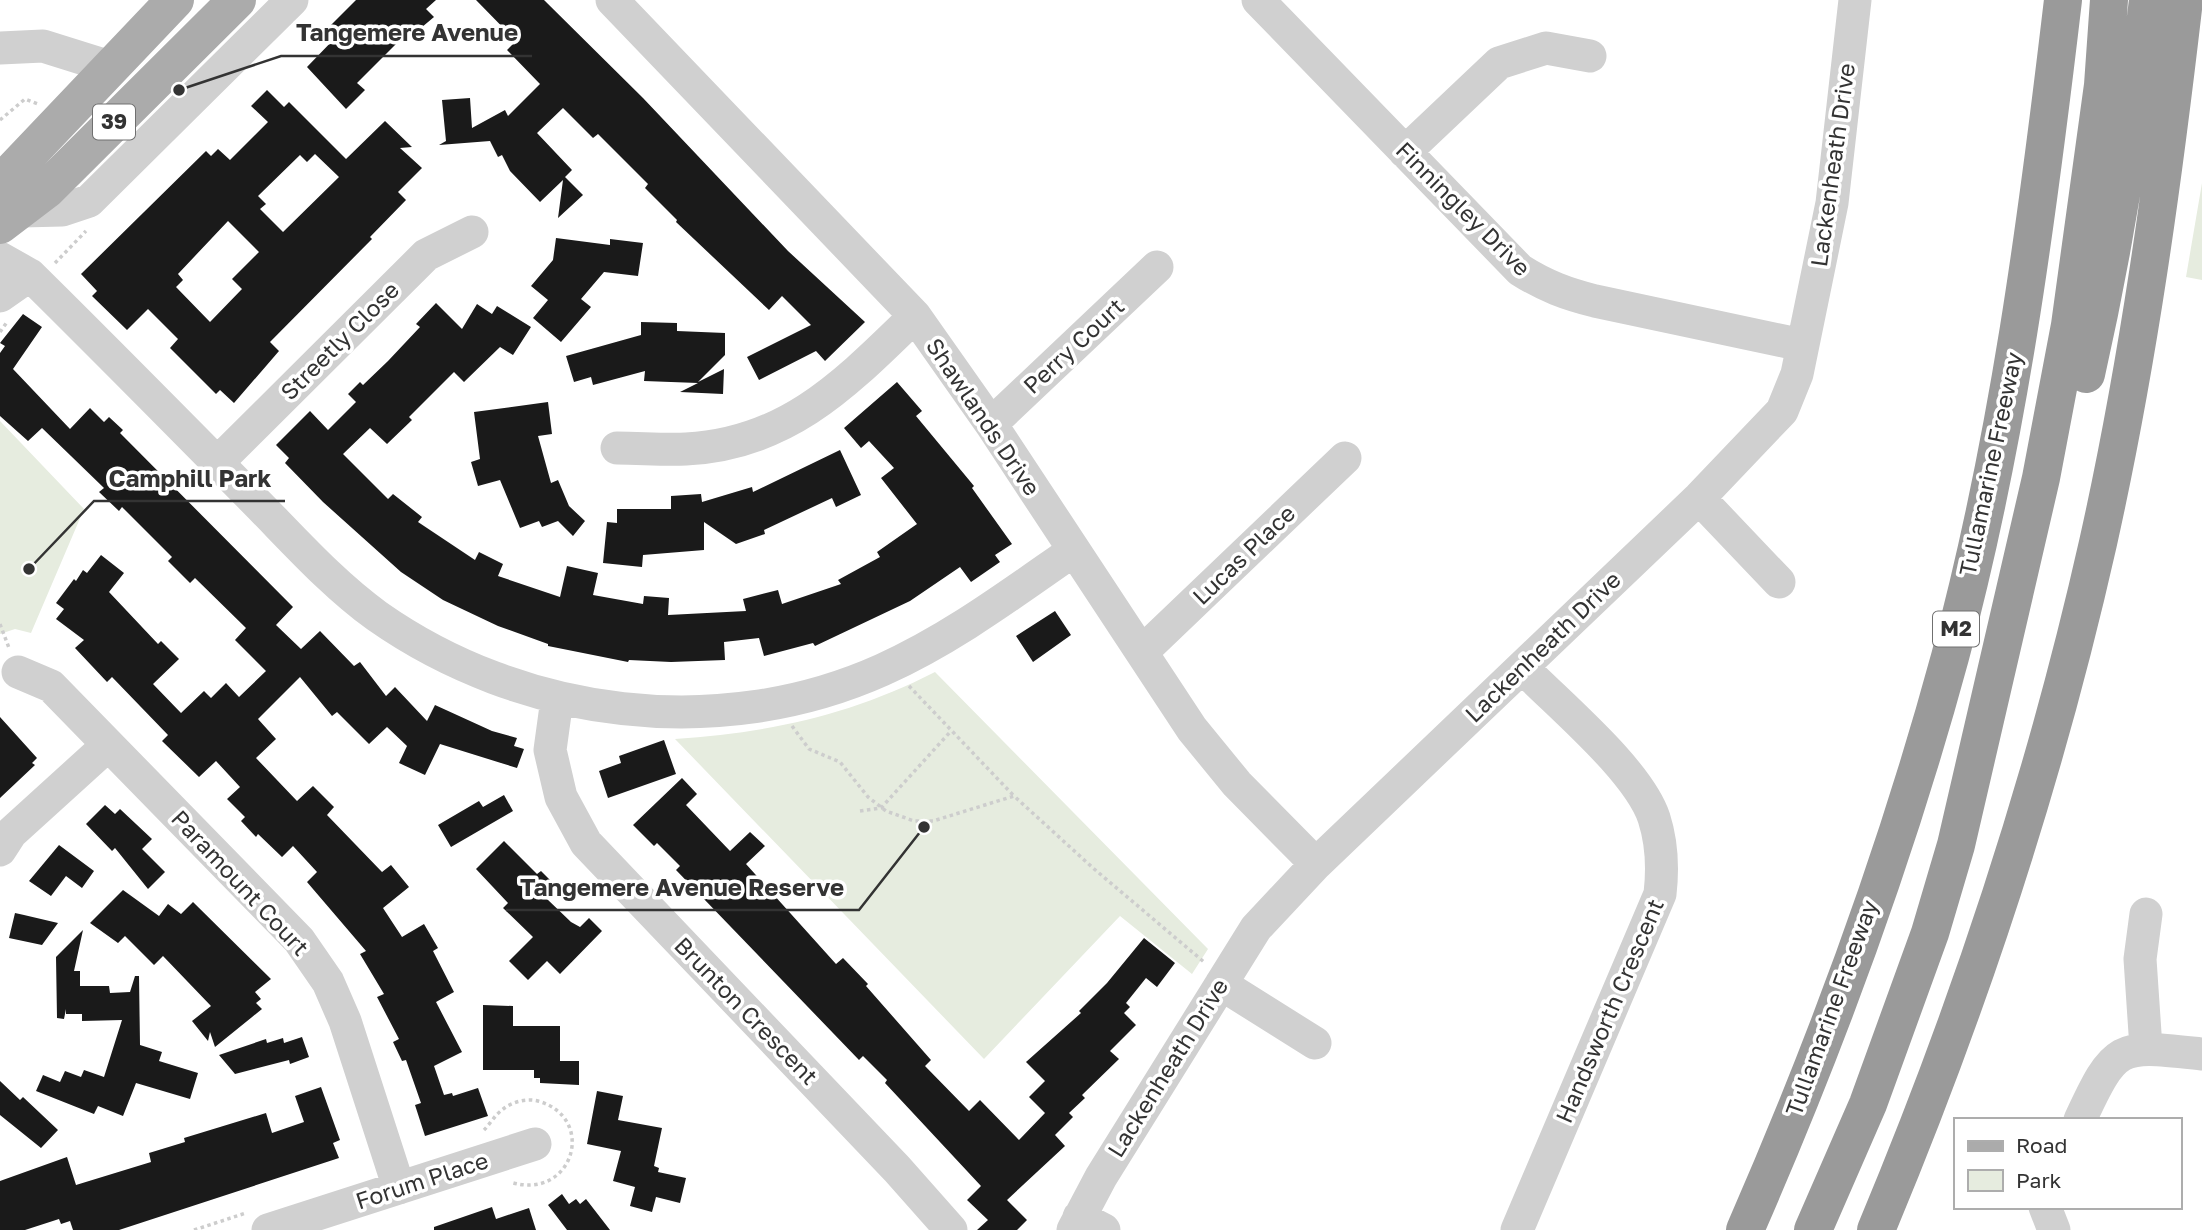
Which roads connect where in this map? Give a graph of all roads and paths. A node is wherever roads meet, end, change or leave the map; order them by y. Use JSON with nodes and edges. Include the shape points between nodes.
{"nodes":[{"id":1,"x":175,"y":0,"type":"edge"},
{"id":2,"x":292,"y":0,"type":"edge"},
{"id":3,"x":612,"y":0,"type":"edge"},
{"id":4,"x":1258,"y":0,"type":"edge"},
{"id":5,"x":1855,"y":0,"type":"edge"},
{"id":6,"x":2063,"y":0,"type":"edge"},
{"id":7,"x":2109,"y":0,"type":"edge"},
{"id":8,"x":2148,"y":0,"type":"edge"},
{"id":9,"x":2184,"y":0,"type":"edge"},
{"id":10,"x":214,"y":7,"type":"edge"},
{"id":11,"x":0,"y":48,"type":"edge"},
{"id":12,"x":1590,"y":55,"type":"dead end"},
{"id":13,"x":110,"y":67,"type":"junction"},
{"id":14,"x":1405,"y":152,"type":"junction"},
{"id":15,"x":8,"y":210,"type":"edge"},
{"id":16,"x":472,"y":232,"type":"dead end"},
{"id":17,"x":0,"y":258,"type":"edge"},
{"id":18,"x":1157,"y":267,"type":"dead end"},
{"id":19,"x":30,"y":275,"type":"junction"},
{"id":20,"x":0,"y":296,"type":"edge"},
{"id":21,"x":915,"y":316,"type":"junction"},
{"id":22,"x":1802,"y":345,"type":"junction"},
{"id":23,"x":991,"y":424,"type":"junction"},
{"id":24,"x":617,"y":448,"type":"dead end"},
{"id":25,"x":1345,"y":458,"type":"dead end"},
{"id":26,"x":217,"y":463,"type":"junction"},
{"id":27,"x":1699,"y":498,"type":"junction"},
{"id":28,"x":1073,"y":551,"type":"junction"},
{"id":29,"x":1779,"y":582,"type":"dead end"},
{"id":30,"x":1142,"y":652,"type":"junction"},
{"id":31,"x":1522,"y":667,"type":"junction"},
{"id":32,"x":18,"y":672,"type":"dead end"},
{"id":33,"x":905,"y":682,"type":"dead end"},
{"id":34,"x":557,"y":699,"type":"junction"},
{"id":35,"x":780,"y":702,"type":"junction"},
{"id":36,"x":951,"y":731,"type":"junction"},
{"id":37,"x":108,"y":745,"type":"junction"},
{"id":38,"x":1014,"y":796,"type":"junction"},
{"id":39,"x":881,"y":808,"type":"junction"},
{"id":40,"x":860,"y":811,"type":"dead end"},
{"id":41,"x":1956,"y":845,"type":"junction"},
{"id":42,"x":0,"y":850,"type":"edge"},
{"id":43,"x":1316,"y":864,"type":"junction"},
{"id":44,"x":2146,"y":914,"type":"dead end"},
{"id":45,"x":1222,"y":980,"type":"junction"},
{"id":46,"x":1315,"y":1043,"type":"dead end"},
{"id":47,"x":2146,"y":1048,"type":"junction"},
{"id":48,"x":2202,"y":1054,"type":"edge"},
{"id":49,"x":2082,"y":1118,"type":"edge"},
{"id":50,"x":535,"y":1144,"type":"dead end"},
{"id":51,"x":399,"y":1188,"type":"junction"},
{"id":52,"x":2046,"y":1209,"type":"edge"},
{"id":53,"x":1085,"y":1226,"type":"edge"},
{"id":54,"x":268,"y":1230,"type":"edge"},
{"id":55,"x":951,"y":1230,"type":"edge"},
{"id":56,"x":1517,"y":1230,"type":"edge"},
{"id":57,"x":1745,"y":1230,"type":"edge"},
{"id":58,"x":1813,"y":1230,"type":"edge"},
{"id":59,"x":1876,"y":1230,"type":"edge"},
{"id":60,"x":2054,"y":1230,"type":"edge"}],
"edges":[{"from":1,"to":13,"type":"main road","number":"39"},
{"from":2,"to":15,"type":"street","via":[[89,201],[62,210]]},
{"from":3,"to":21,"type":"street","name":"Shawlands Drive"},
{"from":4,"to":14,"type":"street","name":"Finningley Drive"},
{"from":5,"to":22,"type":"street","name":"Lackenheath Drive","via":[[1832,203]]},
{"from":6,"to":57,"type":"highway","name":"Tullamarine Freeway","number":"M2","via":[[2037,224],[1986,505],[1950,657],[1864,924]]},
{"from":7,"to":41,"type":"highway","number":"M2","via":[[2103,85],[2070,325],[2039,490]]},
{"from":8,"to":41,"type":"highway","via":[[2135,120],[2110,265],[2054,518]]},
{"from":9,"to":59,"type":"highway","via":[[2143,306],[2098,544],[1980,963]]},
{"from":10,"to":15,"type":"main road","number":"39"},
{"from":11,"to":13,"type":"street","via":[[43,46]]},
{"from":12,"to":14,"type":"street","via":[[1546,48],[1499,63]]},
{"from":13,"to":15,"type":"main road","number":"39"},
{"from":14,"to":22,"type":"street","name":"Finningley Drive","via":[[1520,270],[1541,284],[1595,301]]},
{"from":15,"to":19,"type":"street"},
{"from":16,"to":26,"type":"street","name":"Streetly Close","via":[[426,255]]},
{"from":17,"to":19,"type":"street"},
{"from":18,"to":23,"type":"street","name":"Perry Court"},
{"from":19,"to":20,"type":"street"},
{"from":19,"to":26,"type":"street"},
{"from":21,"to":23,"type":"street","name":"Shawlands Drive"},
{"from":21,"to":24,"type":"street","via":[[823,402],[788,423],[751,438],[687,449]]},
{"from":22,"to":27,"type":"street","name":"Lackenheath Drive","via":[[1797,374],[1782,411]]},
{"from":23,"to":28,"type":"street","name":"Shawlands Drive"},
{"from":25,"to":30,"type":"street","name":"Lucas Place"},
{"from":26,"to":34,"type":"street","via":[[377,616],[444,656]]},
{"from":27,"to":29,"type":"street"},
{"from":27,"to":31,"type":"street","name":"Lackenheath Drive"},
{"from":28,"to":30,"type":"street","name":"Shawlands Drive"},
{"from":28,"to":35,"type":"street","via":[[928,647],[880,671]]},
{"from":30,"to":43,"type":"street","name":"Shawlands Drive","via":[[1199,738]]},
{"from":31,"to":43,"type":"street","name":"Lackenheath Drive"},
{"from":31,"to":56,"type":"street","name":"Handsworth Crescent","via":[[1642,794],[1653,816],[1662,874],[1660,894]]},
{"from":32,"to":37,"type":"street","name":"Paramount Court","via":[[51,685]]},
{"from":33,"to":36,"type":"path"},
{"from":34,"to":35,"type":"street","via":[[698,713]]},
{"from":34,"to":55,"type":"street","name":"Brunton Crescent","via":[[550,750],[561,797],[586,843]]},
{"from":35,"to":39,"type":"path","via":[[800,741],[818,755],[840,762]]},
{"from":36,"to":38,"type":"path"},
{"from":36,"to":39,"type":"path"},
{"from":37,"to":42,"type":"street","via":[[11,834]]},
{"from":37,"to":51,"type":"street","name":"Paramount Court","via":[[299,940],[328,982],[345,1020]]},
{"from":38,"to":39,"type":"path","via":[[933,821],[914,821]]},
{"from":38,"to":45,"type":"path"},
{"from":39,"to":40,"type":"path"},
{"from":41,"to":58,"type":"highway","number":"M2","via":[[1930,933],[1868,1104]]},
{"from":43,"to":45,"type":"street","name":"Lackenheath Drive","via":[[1256,928]]},
{"from":44,"to":47,"type":"street","via":[[2140,959]]},
{"from":45,"to":46,"type":"street"},
{"from":45,"to":53,"type":"street","name":"Lackenheath Drive"},
{"from":47,"to":48,"type":"street"},
{"from":47,"to":49,"type":"street","via":[[2129,1050],[2102,1073]]},
{"from":50,"to":51,"type":"street","name":"Forum Place"},
{"from":51,"to":54,"type":"street","name":"Forum Place"},
{"from":52,"to":60,"type":"street"}]}
